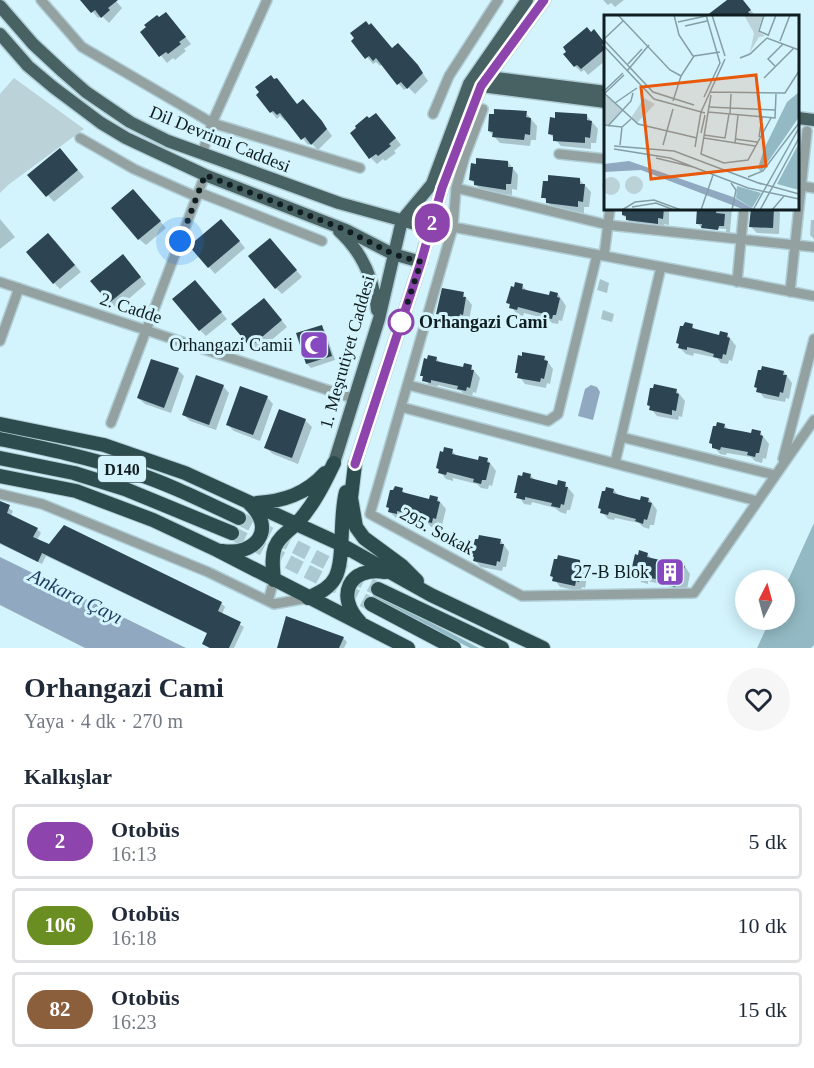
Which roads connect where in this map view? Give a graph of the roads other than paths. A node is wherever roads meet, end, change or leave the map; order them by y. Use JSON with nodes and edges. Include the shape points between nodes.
{"nodes":[{"id":1,"x":41,"y":0,"type":"edge"},
{"id":2,"x":267,"y":0,"type":"edge"},
{"id":3,"x":498,"y":0,"type":"edge"},
{"id":4,"x":527,"y":0,"type":"edge"},
{"id":5,"x":544,"y":0,"type":"edge"},
{"id":6,"x":0,"y":6,"type":"edge"},
{"id":7,"x":0,"y":33,"type":"edge"},
{"id":8,"x":485,"y":81,"type":"junction"},
{"id":9,"x":604,"y":92,"type":"edge"},
{"id":10,"x":604,"y":102,"type":"edge"},
{"id":11,"x":483,"y":110,"type":"dead end"},
{"id":12,"x":433,"y":114,"type":"dead end"},
{"id":13,"x":799,"y":118,"type":"edge"},
{"id":14,"x":814,"y":120,"type":"edge"},
{"id":15,"x":212,"y":123,"type":"junction"},
{"id":16,"x":806,"y":129,"type":"edge"},
{"id":17,"x":80,"y":138,"type":"dead end"},
{"id":18,"x":202,"y":154,"type":"junction"},
{"id":19,"x":559,"y":154,"type":"dead end"},
{"id":20,"x":604,"y":159,"type":"edge"},
{"id":21,"x":360,"y":168,"type":"dead end"},
{"id":22,"x":205,"y":175,"type":"junction"},
{"id":23,"x":801,"y":186,"type":"junction"},
{"id":24,"x":456,"y":188,"type":"junction"},
{"id":25,"x":814,"y":188,"type":"edge"},
{"id":26,"x":198,"y":195,"type":"junction"},
{"id":27,"x":799,"y":199,"type":"edge"},
{"id":28,"x":610,"y":210,"type":"edge"},
{"id":29,"x":744,"y":210,"type":"edge"},
{"id":30,"x":798,"y":210,"type":"edge"},
{"id":31,"x":402,"y":220,"type":"junction"},
{"id":32,"x":331,"y":224,"type":"junction"},
{"id":33,"x":608,"y":225,"type":"junction"},
{"id":34,"x":453,"y":227,"type":"junction"},
{"id":35,"x":430,"y":228,"type":"junction"},
{"id":36,"x":741,"y":239,"type":"junction"},
{"id":37,"x":322,"y":241,"type":"dead end"},
{"id":38,"x":795,"y":245,"type":"junction"},
{"id":39,"x":814,"y":247,"type":"edge"},
{"id":40,"x":393,"y":254,"type":"junction"},
{"id":41,"x":601,"y":256,"type":"junction"},
{"id":42,"x":421,"y":262,"type":"junction"},
{"id":43,"x":661,"y":267,"type":"junction"},
{"id":44,"x":0,"y":282,"type":"edge"},
{"id":45,"x":737,"y":282,"type":"junction"},
{"id":46,"x":19,"y":288,"type":"junction"},
{"id":47,"x":790,"y":292,"type":"junction"},
{"id":48,"x":814,"y":296,"type":"edge"},
{"id":49,"x":379,"y":319,"type":"junction"},
{"id":50,"x":146,"y":330,"type":"junction"},
{"id":51,"x":814,"y":339,"type":"edge"},
{"id":52,"x":0,"y":341,"type":"edge"},
{"id":53,"x":408,"y":385,"type":"junction"},
{"id":54,"x":355,"y":399,"type":"junction"},
{"id":55,"x":401,"y":407,"type":"junction"},
{"id":56,"x":814,"y":420,"type":"edge"},
{"id":57,"x":111,"y":423,"type":"dead end"},
{"id":58,"x":0,"y":424,"type":"edge"},
{"id":59,"x":621,"y":437,"type":"junction"},
{"id":60,"x":0,"y":439,"type":"edge"},
{"id":61,"x":0,"y":458,"type":"edge"},
{"id":62,"x":334,"y":463,"type":"junction"},
{"id":63,"x":615,"y":463,"type":"junction"},
{"id":64,"x":355,"y":464,"type":"junction"},
{"id":65,"x":778,"y":471,"type":"junction"},
{"id":66,"x":0,"y":476,"type":"edge"},
{"id":67,"x":0,"y":494,"type":"edge"},
{"id":68,"x":250,"y":501,"type":"junction"},
{"id":69,"x":758,"y":501,"type":"junction"},
{"id":70,"x":238,"y":518,"type":"tunnel mouth"},
{"id":71,"x":297,"y":523,"type":"junction"},
{"id":72,"x":232,"y":533,"type":"tunnel mouth"},
{"id":73,"x":340,"y":544,"type":"junction"},
{"id":74,"x":217,"y":550,"type":"junction"},
{"id":75,"x":393,"y":573,"type":"junction"},
{"id":76,"x":274,"y":580,"type":"junction"},
{"id":77,"x":378,"y":589,"type":"tunnel mouth"},
{"id":78,"x":431,"y":595,"type":"junction"},
{"id":79,"x":308,"y":597,"type":"junction"},
{"id":80,"x":268,"y":601,"type":"junction"},
{"id":81,"x":371,"y":604,"type":"tunnel mouth"},
{"id":82,"x":365,"y":627,"type":"junction"},
{"id":83,"x":408,"y":648,"type":"edge"},
{"id":84,"x":454,"y":648,"type":"edge"},
{"id":85,"x":502,"y":648,"type":"edge"},
{"id":86,"x":543,"y":648,"type":"edge"}],
"edges":[{"from":1,"to":15,"type":"street","via":[[82,47]]},
{"from":2,"to":15,"type":"street"},
{"from":3,"to":12,"type":"street","via":[[449,76]]},
{"from":4,"to":31,"type":"main road","name":"1. Meşrutiyet Caddesi","via":[[469,84],[432,184]]},
{"from":5,"to":8,"type":"main road"},
{"from":6,"to":18,"type":"main road","name":"Dil Devrimi Caddesi","via":[[33,44],[107,107],[168,141]]},
{"from":7,"to":22,"type":"main road","name":"Dil Devrimi Caddesi","via":[[28,66],[101,123],[150,151]]},
{"from":8,"to":9,"type":"main road"},
{"from":8,"to":10,"type":"main road"},
{"from":8,"to":35,"type":"main road"},
{"from":11,"to":24,"type":"street","name":"295. Sokak"},
{"from":13,"to":14,"type":"main road"},
{"from":15,"to":18,"type":"street"},
{"from":15,"to":21,"type":"street"},
{"from":16,"to":23,"type":"street"},
{"from":17,"to":26,"type":"street","via":[[134,170]]},
{"from":18,"to":31,"type":"main road","name":"Dil Devrimi Caddesi","via":[[339,203]]},
{"from":19,"to":20,"type":"street"},
{"from":22,"to":26,"type":"street"},
{"from":22,"to":32,"type":"main road","name":"Dil Devrimi Caddesi"},
{"from":23,"to":25,"type":"street"},
{"from":23,"to":27,"type":"street"},
{"from":24,"to":33,"type":"street"},
{"from":24,"to":34,"type":"street","name":"295. Sokak"},
{"from":26,"to":37,"type":"street"},
{"from":26,"to":50,"type":"street"},
{"from":28,"to":33,"type":"street"},
{"from":29,"to":36,"type":"street"},
{"from":30,"to":38,"type":"street"},
{"from":31,"to":35,"type":"main road","name":"Dil Devrimi Caddesi"},
{"from":31,"to":40,"type":"main road","name":"1. Meşrutiyet Caddesi"},
{"from":32,"to":40,"type":"main road","name":"Dil Devrimi Caddesi"},
{"from":32,"to":49,"type":"main road","via":[[362,258],[375,293]]},
{"from":33,"to":36,"type":"street"},
{"from":33,"to":41,"type":"street"},
{"from":34,"to":35,"type":"street"},
{"from":34,"to":41,"type":"street"},
{"from":34,"to":53,"type":"street","name":"295. Sokak"},
{"from":35,"to":42,"type":"main road"},
{"from":36,"to":38,"type":"street"},
{"from":36,"to":45,"type":"street"},
{"from":38,"to":39,"type":"street"},
{"from":38,"to":47,"type":"street"},
{"from":40,"to":42,"type":"main road","name":"Dil Devrimi Caddesi"},
{"from":40,"to":49,"type":"main road","name":"1. Meşrutiyet Caddesi"},
{"from":41,"to":43,"type":"street"},
{"from":41,"to":53,"type":"street","via":[[554,418],[548,421]]},
{"from":42,"to":64,"type":"main road"},
{"from":43,"to":45,"type":"street"},
{"from":43,"to":59,"type":"street"},
{"from":44,"to":46,"type":"street","name":"2. Cadde"},
{"from":45,"to":47,"type":"street"},
{"from":46,"to":50,"type":"street","name":"2. Cadde"},
{"from":46,"to":52,"type":"street"},
{"from":47,"to":48,"type":"street"},
{"from":49,"to":54,"type":"main road","name":"1. Meşrutiyet Caddesi"},
{"from":50,"to":54,"type":"street","name":"2. Cadde"},
{"from":50,"to":57,"type":"street"},
{"from":51,"to":65,"type":"street"},
{"from":53,"to":55,"type":"street","name":"295. Sokak"},
{"from":54,"to":62,"type":"main road","name":"1. Meşrutiyet Caddesi"},
{"from":55,"to":63,"type":"street"},
{"from":55,"to":69,"type":"street","name":"295. Sokak","via":[[370,514],[522,596],[694,593]]},
{"from":56,"to":65,"type":"street","name":"295. Sokak"},
{"from":58,"to":68,"type":"highway","via":[[129,452]]},
{"from":59,"to":63,"type":"street"},
{"from":59,"to":65,"type":"street"},
{"from":60,"to":70,"type":"highway","number":"D140","via":[[130,471]]},
{"from":61,"to":72,"type":"highway","number":"D140","via":[[74,473],[125,489]]},
{"from":62,"to":68,"type":"highway","via":[[314,484],[293,497],[273,502]]},
{"from":62,"to":71,"type":"highway"},
{"from":63,"to":69,"type":"street"},
{"from":64,"to":73,"type":"highway","via":[[345,496]]},
{"from":64,"to":78,"type":"highway","via":[[351,498],[356,527]]},
{"from":65,"to":69,"type":"street","name":"295. Sokak"},
{"from":66,"to":74,"type":"highway","via":[[76,491]]},
{"from":67,"to":80,"type":"street","via":[[42,504]]},
{"from":68,"to":71,"type":"highway"},
{"from":68,"to":74,"type":"highway","via":[[260,517],[259,538],[243,551]]},
{"from":71,"to":73,"type":"highway"},
{"from":71,"to":76,"type":"highway","via":[[275,546]]},
{"from":73,"to":75,"type":"highway"},
{"from":73,"to":79,"type":"highway","via":[[335,578],[325,590]]},
{"from":74,"to":76,"type":"highway"},
{"from":75,"to":78,"type":"highway"},
{"from":75,"to":82,"type":"highway","via":[[362,572],[351,582],[348,605]]},
{"from":76,"to":79,"type":"highway"},
{"from":76,"to":80,"type":"street"},
{"from":77,"to":85,"type":"highway"},
{"from":78,"to":86,"type":"highway"},
{"from":79,"to":80,"type":"street","via":[[274,604]]},
{"from":79,"to":82,"type":"highway"},
{"from":81,"to":84,"type":"highway"},
{"from":82,"to":83,"type":"highway"}]}
